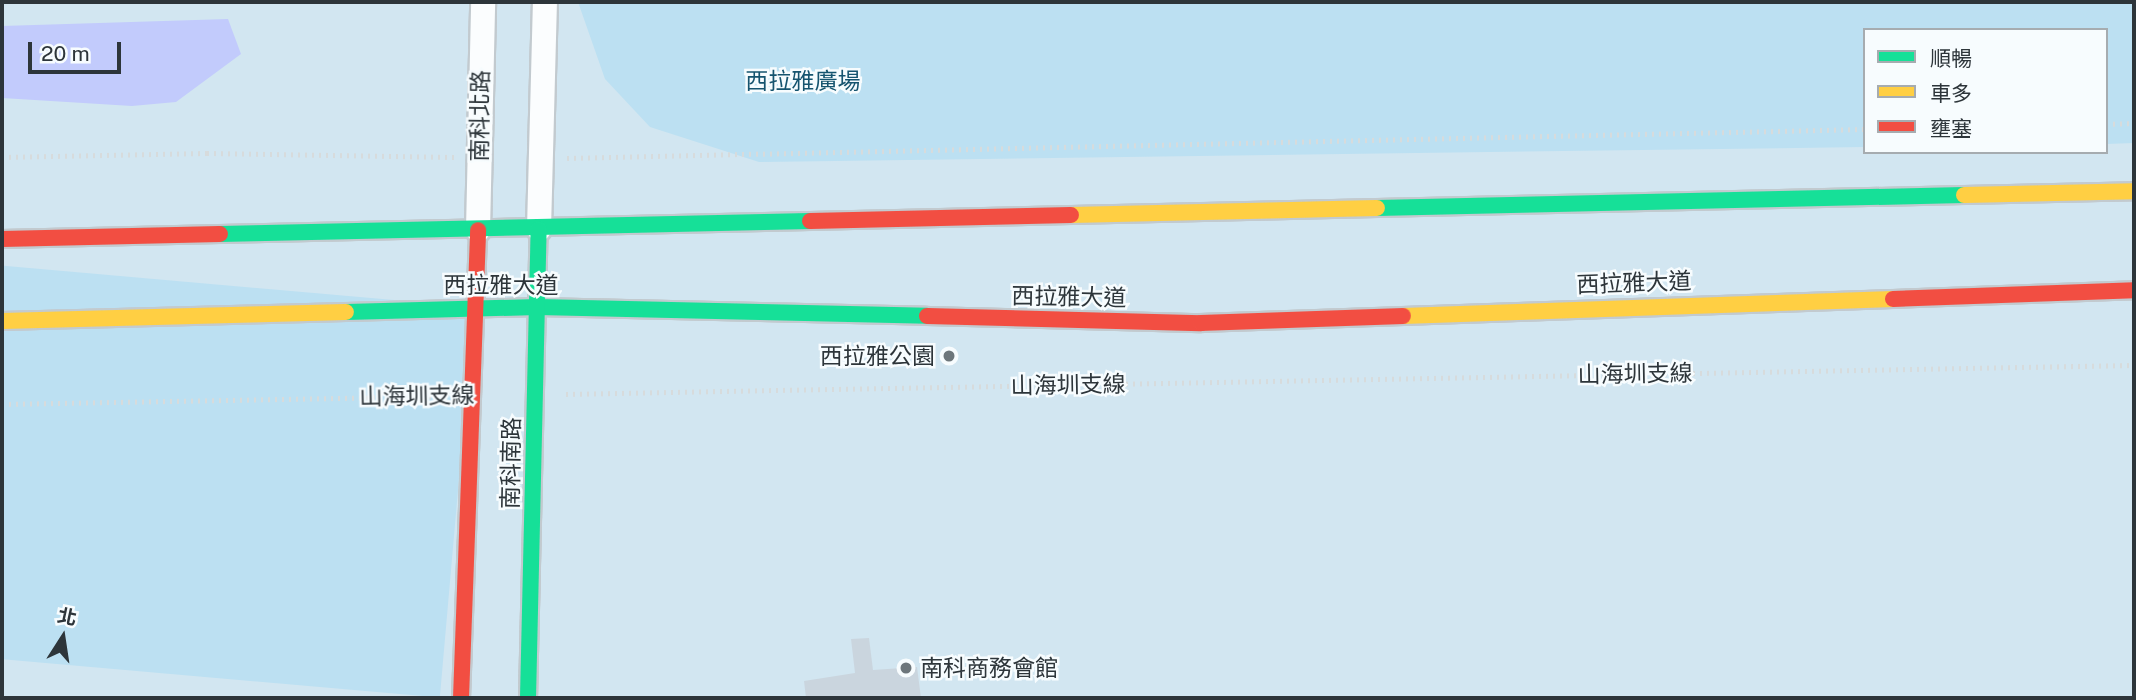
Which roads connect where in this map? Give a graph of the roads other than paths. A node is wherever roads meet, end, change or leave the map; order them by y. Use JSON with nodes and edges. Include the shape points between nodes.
{"nodes":[{"id":1,"x":483,"y":2,"type":"edge"},
{"id":2,"x":545,"y":2,"type":"edge"},
{"id":3,"x":2134,"y":191,"type":"edge"},
{"id":4,"x":539,"y":229,"type":"junction"},
{"id":5,"x":478,"y":230,"type":"junction"},
{"id":6,"x":2,"y":239,"type":"edge"},
{"id":7,"x":2134,"y":290,"type":"edge"},
{"id":8,"x":474,"y":307,"type":"junction"},
{"id":9,"x":538,"y":307,"type":"junction"},
{"id":10,"x":2,"y":321,"type":"edge"},
{"id":11,"x":461,"y":698,"type":"edge"},
{"id":12,"x":528,"y":698,"type":"edge"}],
"edges":[{"from":1,"to":5,"type":"street","name":"南科北路"},
{"from":2,"to":4,"type":"street"},
{"from":3,"to":4,"type":"street"},
{"from":4,"to":5,"type":"street"},
{"from":4,"to":9,"type":"street","name":"南科南路"},
{"from":5,"to":6,"type":"street"},
{"from":5,"to":8,"type":"street","name":"南科南路"},
{"from":7,"to":9,"type":"street","name":"西拉雅大道","via":[[1201,323]]},
{"from":8,"to":9,"type":"street","name":"西拉雅大道"},
{"from":8,"to":10,"type":"street","name":"西拉雅大道"},
{"from":8,"to":11,"type":"street","name":"南科南路"},
{"from":9,"to":12,"type":"street","name":"南科南路"}]}
